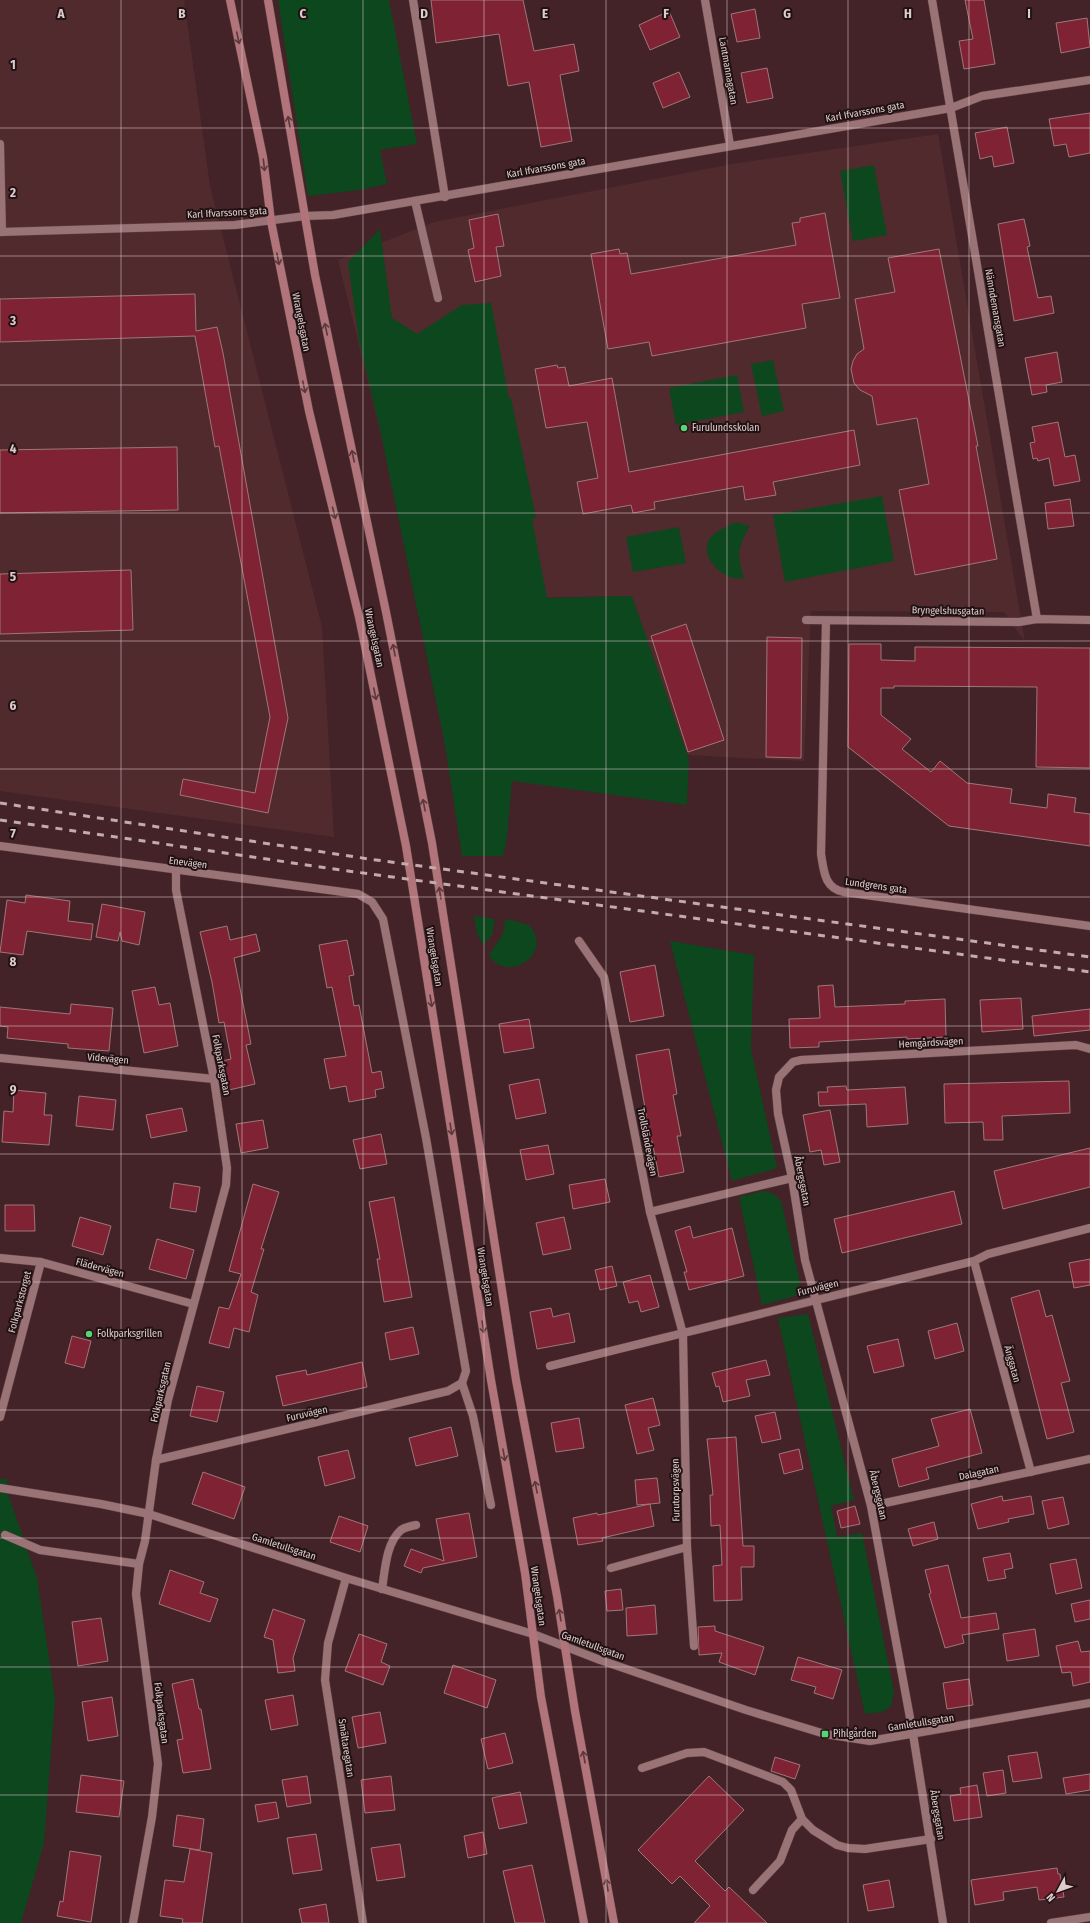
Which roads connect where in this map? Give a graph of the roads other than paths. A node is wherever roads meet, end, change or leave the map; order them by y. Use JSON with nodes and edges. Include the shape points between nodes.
{"nodes":[{"id":1,"x":230,"y":0,"type":"edge"},
{"id":2,"x":268,"y":0,"type":"edge"},
{"id":3,"x":413,"y":0,"type":"edge"},
{"id":4,"x":705,"y":0,"type":"edge"},
{"id":5,"x":932,"y":0,"type":"edge"},
{"id":6,"x":1090,"y":80,"type":"edge"},
{"id":7,"x":951,"y":108,"type":"junction"},
{"id":8,"x":0,"y":144,"type":"edge"},
{"id":9,"x":730,"y":145,"type":"junction"},
{"id":10,"x":445,"y":197,"type":"junction"},
{"id":11,"x":415,"y":201,"type":"junction"},
{"id":12,"x":305,"y":216,"type":"junction"},
{"id":13,"x":271,"y":221,"type":"junction"},
{"id":14,"x":1,"y":232,"type":"edge"},
{"id":15,"x":438,"y":298,"type":"dead end"},
{"id":16,"x":1037,"y":619,"type":"junction"},
{"id":17,"x":806,"y":620,"type":"dead end"},
{"id":18,"x":1090,"y":620,"type":"edge"},
{"id":19,"x":826,"y":621,"type":"junction"},
{"id":20,"x":0,"y":846,"type":"edge"},
{"id":21,"x":176,"y":871,"type":"junction"},
{"id":22,"x":1090,"y":926,"type":"edge"},
{"id":23,"x":579,"y":941,"type":"dead end"},
{"id":24,"x":1090,"y":1050,"type":"edge"},
{"id":25,"x":0,"y":1058,"type":"edge"},
{"id":26,"x":779,"y":1077,"type":"joint"},
{"id":27,"x":214,"y":1079,"type":"junction"},
{"id":28,"x":792,"y":1178,"type":"junction"},
{"id":29,"x":650,"y":1212,"type":"junction"},
{"id":30,"x":1090,"y":1228,"type":"edge"},
{"id":31,"x":0,"y":1258,"type":"edge"},
{"id":32,"x":974,"y":1261,"type":"junction"},
{"id":33,"x":41,"y":1262,"type":"junction"},
{"id":34,"x":817,"y":1299,"type":"junction"},
{"id":35,"x":193,"y":1304,"type":"junction"},
{"id":36,"x":683,"y":1334,"type":"junction"},
{"id":37,"x":550,"y":1366,"type":"dead end"},
{"id":38,"x":462,"y":1383,"type":"junction"},
{"id":39,"x":0,"y":1417,"type":"edge"},
{"id":40,"x":1090,"y":1459,"type":"edge"},
{"id":41,"x":156,"y":1460,"type":"junction"},
{"id":42,"x":1031,"y":1472,"type":"junction"},
{"id":43,"x":0,"y":1488,"type":"edge"},
{"id":44,"x":491,"y":1506,"type":"dead end"},
{"id":45,"x":871,"y":1506,"type":"junction"},
{"id":46,"x":149,"y":1514,"type":"junction"},
{"id":47,"x":416,"y":1525,"type":"dead end"},
{"id":48,"x":5,"y":1535,"type":"dead end"},
{"id":49,"x":687,"y":1546,"type":"junction"},
{"id":50,"x":139,"y":1564,"type":"junction"},
{"id":51,"x":611,"y":1568,"type":"dead end"},
{"id":52,"x":346,"y":1578,"type":"junction"},
{"id":53,"x":382,"y":1589,"type":"junction"},
{"id":54,"x":533,"y":1634,"type":"junction"},
{"id":55,"x":565,"y":1646,"type":"junction"},
{"id":56,"x":694,"y":1646,"type":"dead end"},
{"id":57,"x":1090,"y":1703,"type":"edge"},
{"id":58,"x":913,"y":1734,"type":"junction"},
{"id":59,"x":642,"y":1768,"type":"dead end"},
{"id":60,"x":802,"y":1819,"type":"junction"},
{"id":61,"x":931,"y":1839,"type":"junction"},
{"id":62,"x":753,"y":1890,"type":"dead end"},
{"id":63,"x":1090,"y":1916,"type":"edge"},
{"id":64,"x":133,"y":1923,"type":"edge"},
{"id":65,"x":364,"y":1923,"type":"edge"},
{"id":66,"x":584,"y":1923,"type":"edge"},
{"id":67,"x":614,"y":1923,"type":"edge"},
{"id":68,"x":943,"y":1923,"type":"edge"},
{"id":69,"x":1051,"y":1923,"type":"edge"}],
"edges":[{"from":1,"to":13,"type":"main road","name":"Wrangelsgatan","one_way":true,"via":[[264,157]]},
{"from":12,"to":2,"type":"main road","name":"Wrangelsgatan","one_way":true},
{"from":3,"to":10,"type":"street"},
{"from":4,"to":9,"type":"street","name":"Lantmannagatan"},
{"from":5,"to":7,"type":"street","name":"Nämndemansgatan"},
{"from":6,"to":7,"type":"street","name":"Karl Ifvarssons gata","via":[[982,96]]},
{"from":7,"to":9,"type":"street","name":"Karl Ifvarssons gata"},
{"from":7,"to":16,"type":"street","name":"Nämndemansgatan"},
{"from":8,"to":14,"type":"street"},
{"from":9,"to":10,"type":"street","name":"Karl Ifvarssons gata"},
{"from":10,"to":11,"type":"street","name":"Karl Ifvarssons gata"},
{"from":11,"to":12,"type":"street","name":"Karl Ifvarssons gata","via":[[332,215]]},
{"from":11,"to":15,"type":"street"},
{"from":12,"to":13,"type":"street","name":"Karl Ifvarssons gata"},
{"from":55,"to":12,"type":"main road","name":"Wrangelsgatan","one_way":true,"via":[[516,1380],[432,843]]},
{"from":13,"to":14,"type":"street","name":"Karl Ifvarssons gata","via":[[235,225]]},
{"from":13,"to":54,"type":"main road","name":"Wrangelsgatan","one_way":true,"via":[[309,411],[360,617],[406,846]]},
{"from":16,"to":18,"type":"street","name":"Bryngelshusgatan"},
{"from":16,"to":19,"type":"street","name":"Bryngelshusgatan","via":[[1019,622]]},
{"from":17,"to":19,"type":"street","name":"Bryngelshusgatan"},
{"from":19,"to":22,"type":"street","name":"Lundgrens gata","via":[[821,854],[824,874],[829,884],[844,892]]},
{"from":20,"to":21,"type":"street","name":"Enevägen"},
{"from":21,"to":27,"type":"street","name":"Folkparksgatan","via":[[176,890]]},
{"from":21,"to":38,"type":"street","name":"Enevägen","via":[[358,894],[372,902],[383,919],[426,1138],[466,1371]]},
{"from":23,"to":29,"type":"street","name":"Trollsländevägen","via":[[604,977]]},
{"from":24,"to":26,"type":"street","name":"Hemgårdsvägen","via":[[1076,1045],[801,1060],[793,1062]]},
{"from":25,"to":27,"type":"street","name":"Videvägen"},
{"from":26,"to":28,"type":"street","name":"Åbergsgatan","via":[[776,1090],[778,1114]]},
{"from":27,"to":35,"type":"street","name":"Folkparksgatan","via":[[226,1161],[226,1185]]},
{"from":28,"to":29,"type":"street"},
{"from":28,"to":34,"type":"street","name":"Åbergsgatan","via":[[806,1260]]},
{"from":29,"to":36,"type":"street","name":"Trollsländevägen"},
{"from":30,"to":32,"type":"street","name":"Furuvägen","via":[[988,1254]]},
{"from":31,"to":33,"type":"street","name":"Flädervägen"},
{"from":32,"to":34,"type":"street","name":"Furuvägen"},
{"from":32,"to":42,"type":"street","name":"Änggatan"},
{"from":33,"to":35,"type":"street","name":"Flädervägen"},
{"from":33,"to":39,"type":"street","name":"Folkparkstorget"},
{"from":34,"to":36,"type":"street","name":"Furuvägen"},
{"from":34,"to":45,"type":"street","name":"Åbergsgatan"},
{"from":35,"to":41,"type":"street","name":"Folkparksgatan","via":[[168,1400]]},
{"from":36,"to":37,"type":"street","name":"Furuvägen"},
{"from":36,"to":49,"type":"street","name":"Furutorpsvägen"},
{"from":38,"to":41,"type":"street","name":"Furuvägen","via":[[448,1391]]},
{"from":38,"to":44,"type":"street","via":[[474,1416]]},
{"from":40,"to":42,"type":"street","name":"Dalagatan"},
{"from":41,"to":46,"type":"street","name":"Folkparksgatan"},
{"from":42,"to":45,"type":"street","name":"Dalagatan"},
{"from":43,"to":46,"type":"street","name":"Gamletullsgatan"},
{"from":45,"to":58,"type":"street","name":"Åbergsgatan"},
{"from":46,"to":50,"type":"street","name":"Folkparksgatan"},
{"from":46,"to":52,"type":"street","name":"Gamletullsgatan"},
{"from":47,"to":53,"type":"street","via":[[403,1529],[394,1538]]},
{"from":48,"to":50,"type":"street","via":[[40,1550]]},
{"from":49,"to":51,"type":"street"},
{"from":49,"to":56,"type":"street","name":"Furutorpsvägen"},
{"from":50,"to":64,"type":"street","name":"Folkparksgatan","via":[[136,1594],[158,1764],[152,1817]]},
{"from":52,"to":53,"type":"street","name":"Gamletullsgatan"},
{"from":52,"to":65,"type":"street","name":"Smältaregatan","via":[[328,1642],[325,1680]]},
{"from":53,"to":54,"type":"street","name":"Gamletullsgatan"},
{"from":54,"to":55,"type":"street","name":"Gamletullsgatan"},
{"from":54,"to":66,"type":"main road","name":"Wrangelsgatan","via":[[541,1697]]},
{"from":55,"to":58,"type":"street","name":"Gamletullsgatan","via":[[780,1721],[825,1734],[870,1741]]},
{"from":67,"to":55,"type":"main road","name":"Wrangelsgatan","one_way":true},
{"from":57,"to":58,"type":"street","name":"Gamletullsgatan"},
{"from":58,"to":61,"type":"street","name":"Åbergsgatan"},
{"from":59,"to":60,"type":"street","via":[[687,1753],[704,1752],[783,1782],[791,1790]]},
{"from":60,"to":61,"type":"street","via":[[813,1830],[837,1845],[848,1848],[879,1848]]},
{"from":60,"to":62,"type":"street","via":[[792,1830],[780,1861]]},
{"from":61,"to":68,"type":"street","name":"Åbergsgatan"},
{"from":63,"to":69,"type":"street"}]}
